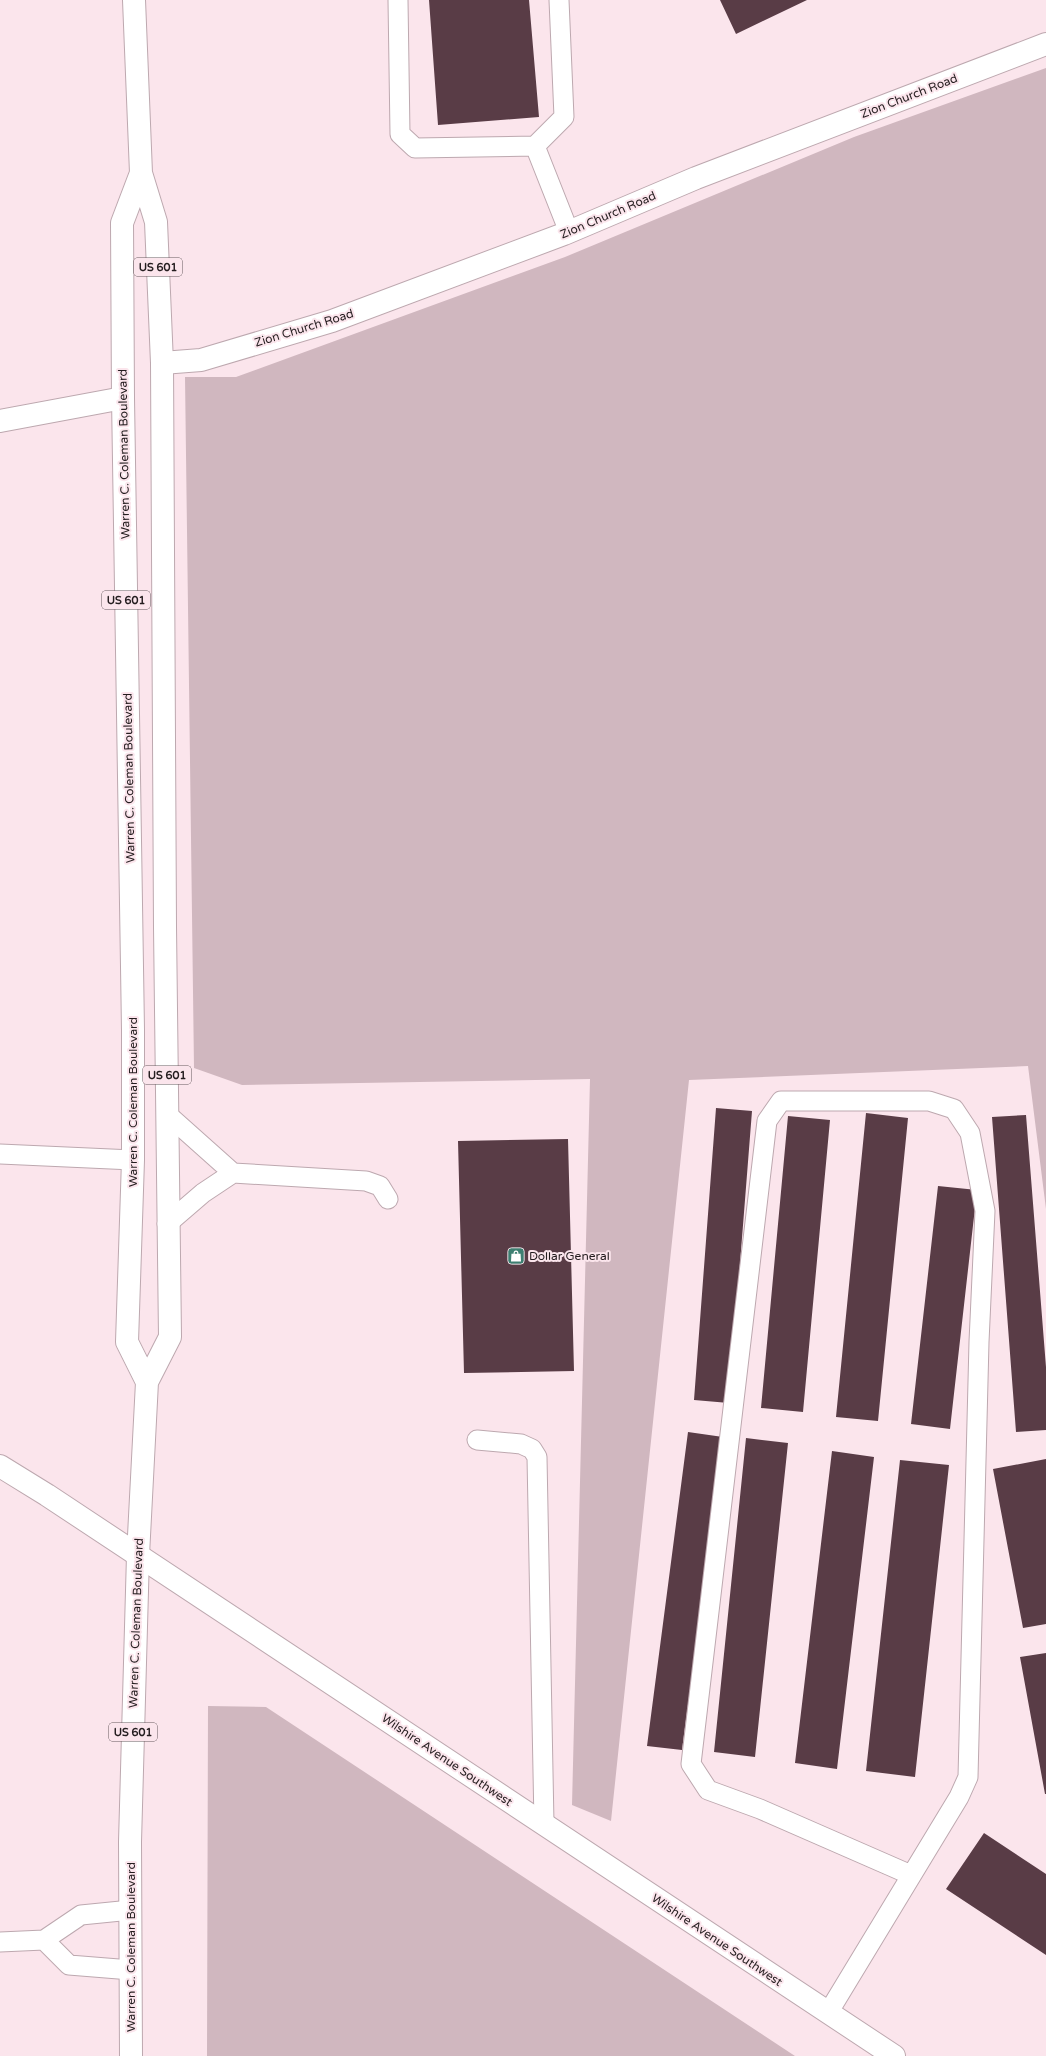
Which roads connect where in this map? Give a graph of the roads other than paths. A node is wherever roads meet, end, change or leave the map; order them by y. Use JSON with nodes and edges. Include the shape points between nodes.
{"nodes":[{"id":1,"x":134,"y":0,"type":"edge"},
{"id":2,"x":398,"y":0,"type":"edge"},
{"id":3,"x":559,"y":0,"type":"edge"},
{"id":4,"x":1046,"y":44,"type":"edge"},
{"id":5,"x":535,"y":146,"type":"junction"},
{"id":6,"x":141,"y":173,"type":"junction"},
{"id":7,"x":569,"y":232,"type":"junction"},
{"id":8,"x":162,"y":364,"type":"junction"},
{"id":9,"x":123,"y":398,"type":"junction"},
{"id":10,"x":0,"y":421,"type":"edge"},
{"id":11,"x":168,"y":1115,"type":"junction"},
{"id":12,"x":0,"y":1154,"type":"edge"},
{"id":13,"x":133,"y":1160,"type":"junction"},
{"id":14,"x":233,"y":1173,"type":"junction"},
{"id":15,"x":388,"y":1199,"type":"dead end"},
{"id":16,"x":167,"y":1224,"type":"junction"},
{"id":17,"x":147,"y":1382,"type":"junction"},
{"id":18,"x":477,"y":1440,"type":"dead end"},
{"id":19,"x":0,"y":1466,"type":"edge"},
{"id":20,"x":138,"y":1555,"type":"junction"},
{"id":21,"x":544,"y":1824,"type":"junction"},
{"id":22,"x":911,"y":1875,"type":"junction"},
{"id":23,"x":131,"y":1910,"type":"junction"},
{"id":24,"x":44,"y":1940,"type":"junction"},
{"id":25,"x":0,"y":1942,"type":"edge"},
{"id":26,"x":131,"y":1970,"type":"junction"},
{"id":27,"x":828,"y":2013,"type":"junction"},
{"id":28,"x":131,"y":2056,"type":"edge"},
{"id":29,"x":894,"y":2056,"type":"edge"}],
"edges":[{"from":1,"to":6,"type":"main road","name":"Warren C. Coleman Boulevard","number":"US 601"},
{"from":2,"to":5,"type":"lane","via":[[400,134],[416,148]]},
{"from":3,"to":5,"type":"lane","via":[[564,117]]},
{"from":4,"to":7,"type":"main road","name":"Zion Church Road","via":[[696,178]]},
{"from":5,"to":7,"type":"lane"},
{"from":6,"to":8,"type":"main road","name":"Warren C. Coleman Boulevard","number":"US 601","via":[[156,222]]},
{"from":6,"to":9,"type":"main road","name":"Warren C. Coleman Boulevard","number":"US 601","via":[[122,223]]},
{"from":7,"to":8,"type":"main road","name":"Zion Church Road","via":[[332,321],[201,360]]},
{"from":8,"to":11,"type":"main road","name":"Warren C. Coleman Boulevard","number":"US 601","via":[[164,887]]},
{"from":9,"to":10,"type":"main road"},
{"from":9,"to":13,"type":"main road","name":"Warren C. Coleman Boulevard","number":"US 601"},
{"from":11,"to":14,"type":"lane"},
{"from":11,"to":16,"type":"main road","name":"Warren C. Coleman Boulevard","number":"US 601"},
{"from":12,"to":13,"type":"lane"},
{"from":13,"to":17,"type":"main road","name":"Warren C. Coleman Boulevard","number":"US 601","via":[[127,1342]]},
{"from":14,"to":15,"type":"lane","via":[[366,1181],[380,1186]]},
{"from":14,"to":16,"type":"lane","via":[[203,1193]]},
{"from":16,"to":17,"type":"main road","name":"Warren C. Coleman Boulevard","number":"US 601","via":[[170,1337]]},
{"from":17,"to":20,"type":"main road","name":"Warren C. Coleman Boulevard","number":"US 601"},
{"from":18,"to":21,"type":"lane","via":[[521,1444],[532,1449],[537,1457]]},
{"from":19,"to":20,"type":"main road","name":"Wilshire Avenue Southwest"},
{"from":20,"to":21,"type":"main road","name":"Wilshire Avenue Southwest"},
{"from":20,"to":23,"type":"main road","name":"Warren C. Coleman Boulevard","number":"US 601","via":[[130,1842]]},
{"from":21,"to":27,"type":"main road","name":"Wilshire Avenue Southwest"},
{"from":22,"to":22,"type":"lane","via":[[959,1797],[968,1776],[985,1211],[970,1133],[954,1109],[929,1101],[781,1101],[767,1121],[691,1764],[708,1790],[760,1809]]},
{"from":22,"to":27,"type":"lane"},
{"from":23,"to":24,"type":"lane","via":[[81,1915]]},
{"from":23,"to":26,"type":"main road","name":"Warren C. Coleman Boulevard","number":"US 601"},
{"from":24,"to":25,"type":"lane"},
{"from":24,"to":26,"type":"lane","via":[[69,1965]]},
{"from":26,"to":28,"type":"main road","name":"Warren C. Coleman Boulevard","number":"US 601"},
{"from":27,"to":29,"type":"main road","name":"Wilshire Avenue Southwest"}]}
